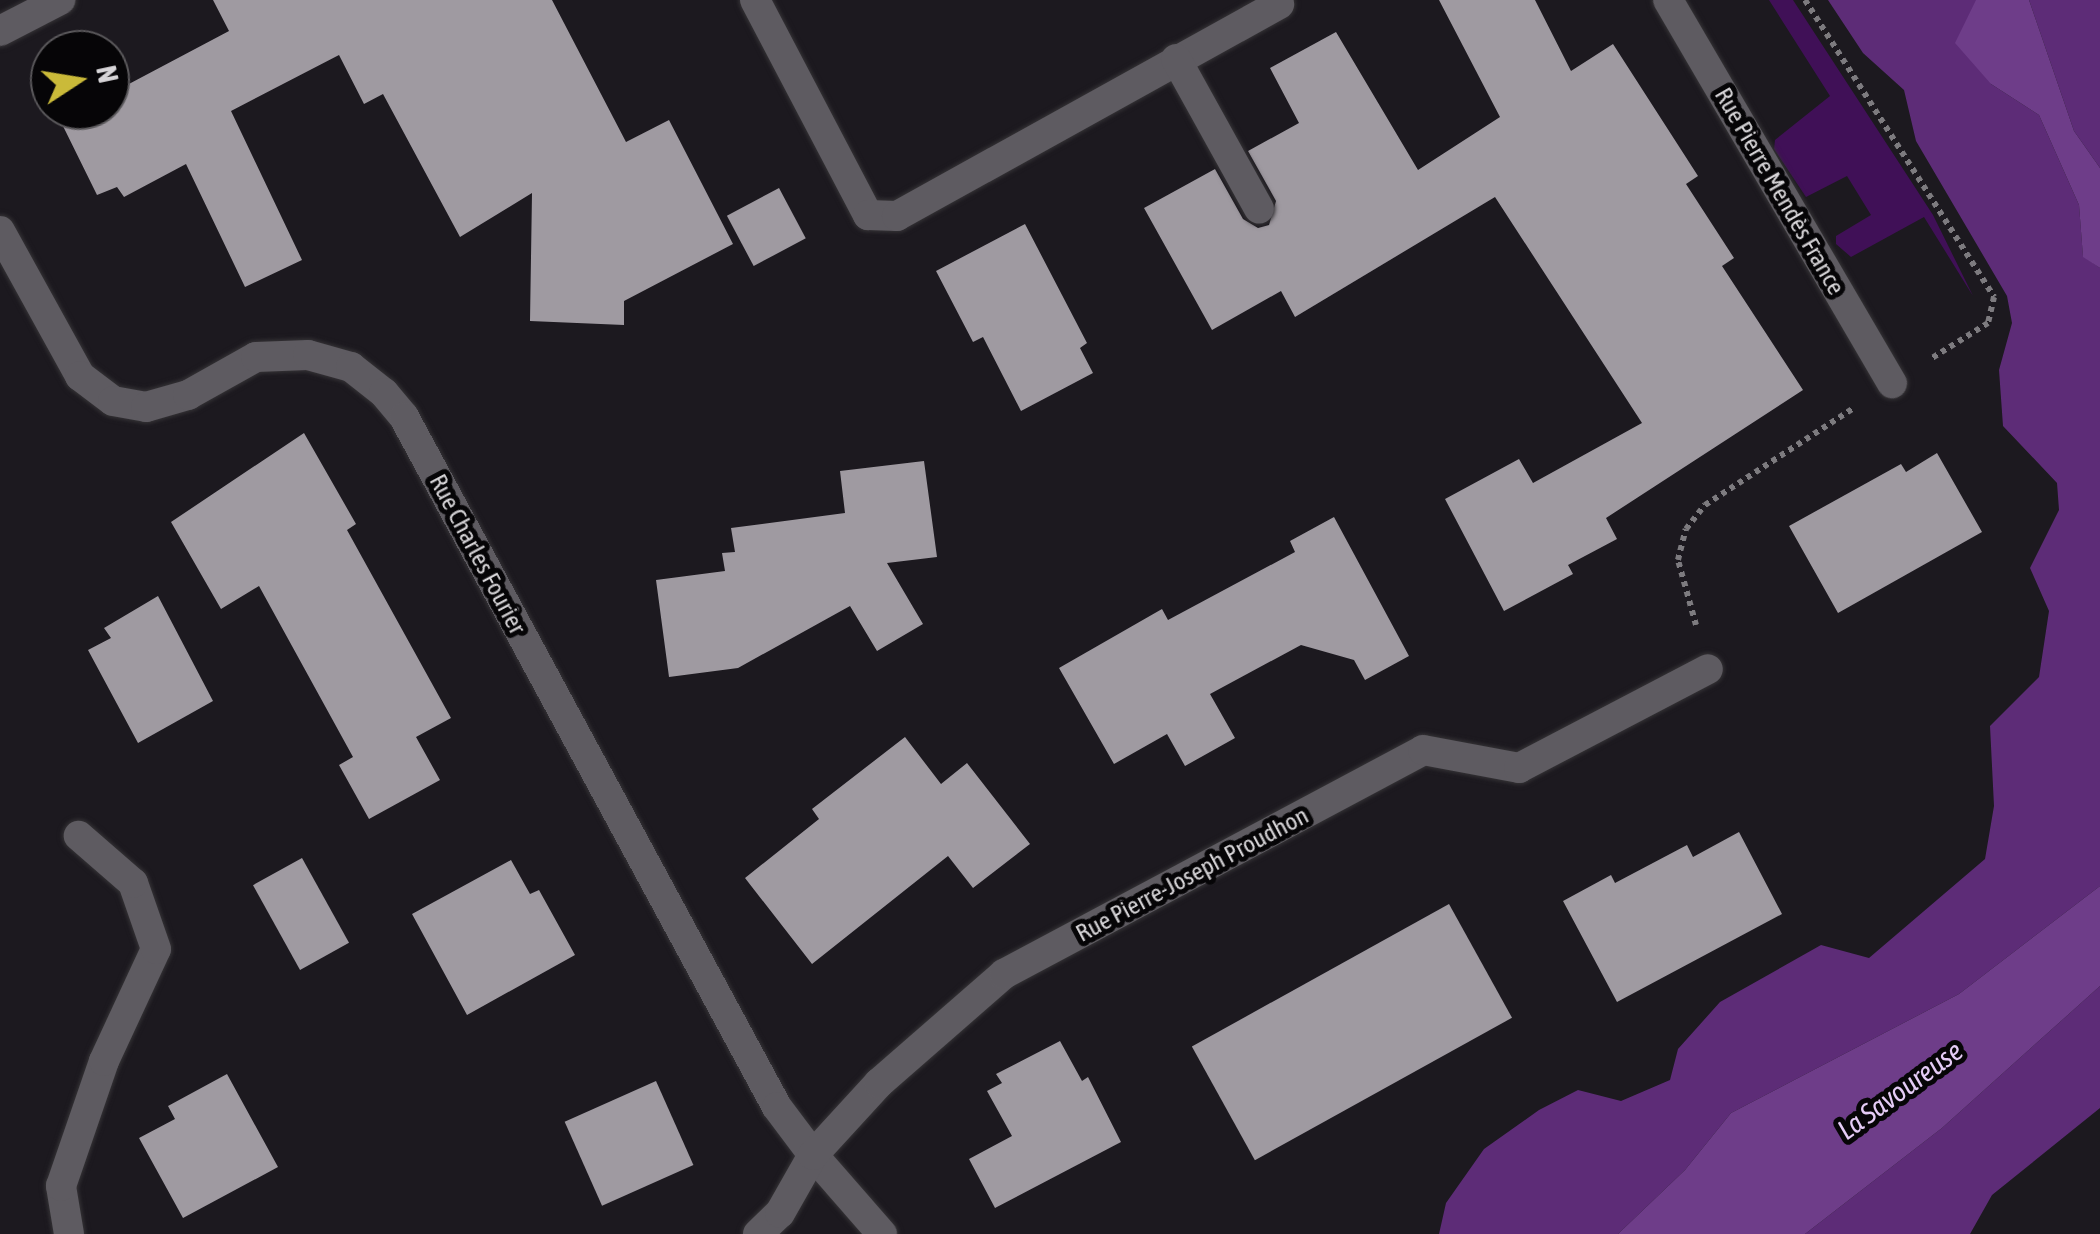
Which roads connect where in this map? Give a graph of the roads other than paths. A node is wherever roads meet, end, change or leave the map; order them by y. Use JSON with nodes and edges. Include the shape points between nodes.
{"nodes":[{"id":1,"x":60,"y":0,"type":"edge"},
{"id":2,"x":755,"y":0,"type":"edge"},
{"id":3,"x":1668,"y":0,"type":"edge"},
{"id":4,"x":1279,"y":4,"type":"dead end"},
{"id":5,"x":0,"y":31,"type":"edge"},
{"id":6,"x":1176,"y":59,"type":"junction"},
{"id":7,"x":1259,"y":208,"type":"dead end"},
{"id":8,"x":0,"y":231,"type":"edge"},
{"id":9,"x":1892,"y":383,"type":"dead end"},
{"id":10,"x":1708,"y":669,"type":"dead end"},
{"id":11,"x":80,"y":836,"type":"dead end"},
{"id":12,"x":813,"y":1154,"type":"junction"},
{"id":13,"x":69,"y":1234,"type":"edge"},
{"id":14,"x":758,"y":1234,"type":"edge"},
{"id":15,"x":882,"y":1234,"type":"edge"}],
"edges":[{"from":1,"to":5,"type":"street"},
{"from":2,"to":6,"type":"street","via":[[868,216],[897,216]]},
{"from":3,"to":9,"type":"street","name":"Rue Pierre Mendès France"},
{"from":4,"to":6,"type":"street"},
{"from":6,"to":7,"type":"street"},
{"from":8,"to":12,"type":"street","name":"Rue Charles Fourier","via":[[80,376],[113,400],[146,408],[188,395],[256,357],[308,355],[351,367],[384,393],[404,416],[778,1107]]},
{"from":10,"to":12,"type":"street","name":"Rue Pierre-Joseph Proudhon","via":[[1519,768],[1422,750],[1056,946],[990,986],[879,1083]]},
{"from":11,"to":13,"type":"street","via":[[133,884],[156,949],[104,1061],[62,1186]]},
{"from":12,"to":14,"type":"street","name":"Rue Pierre-Joseph Proudhon","via":[[780,1214]]},
{"from":12,"to":15,"type":"street","name":"Rue Charles Fourier"}]}
